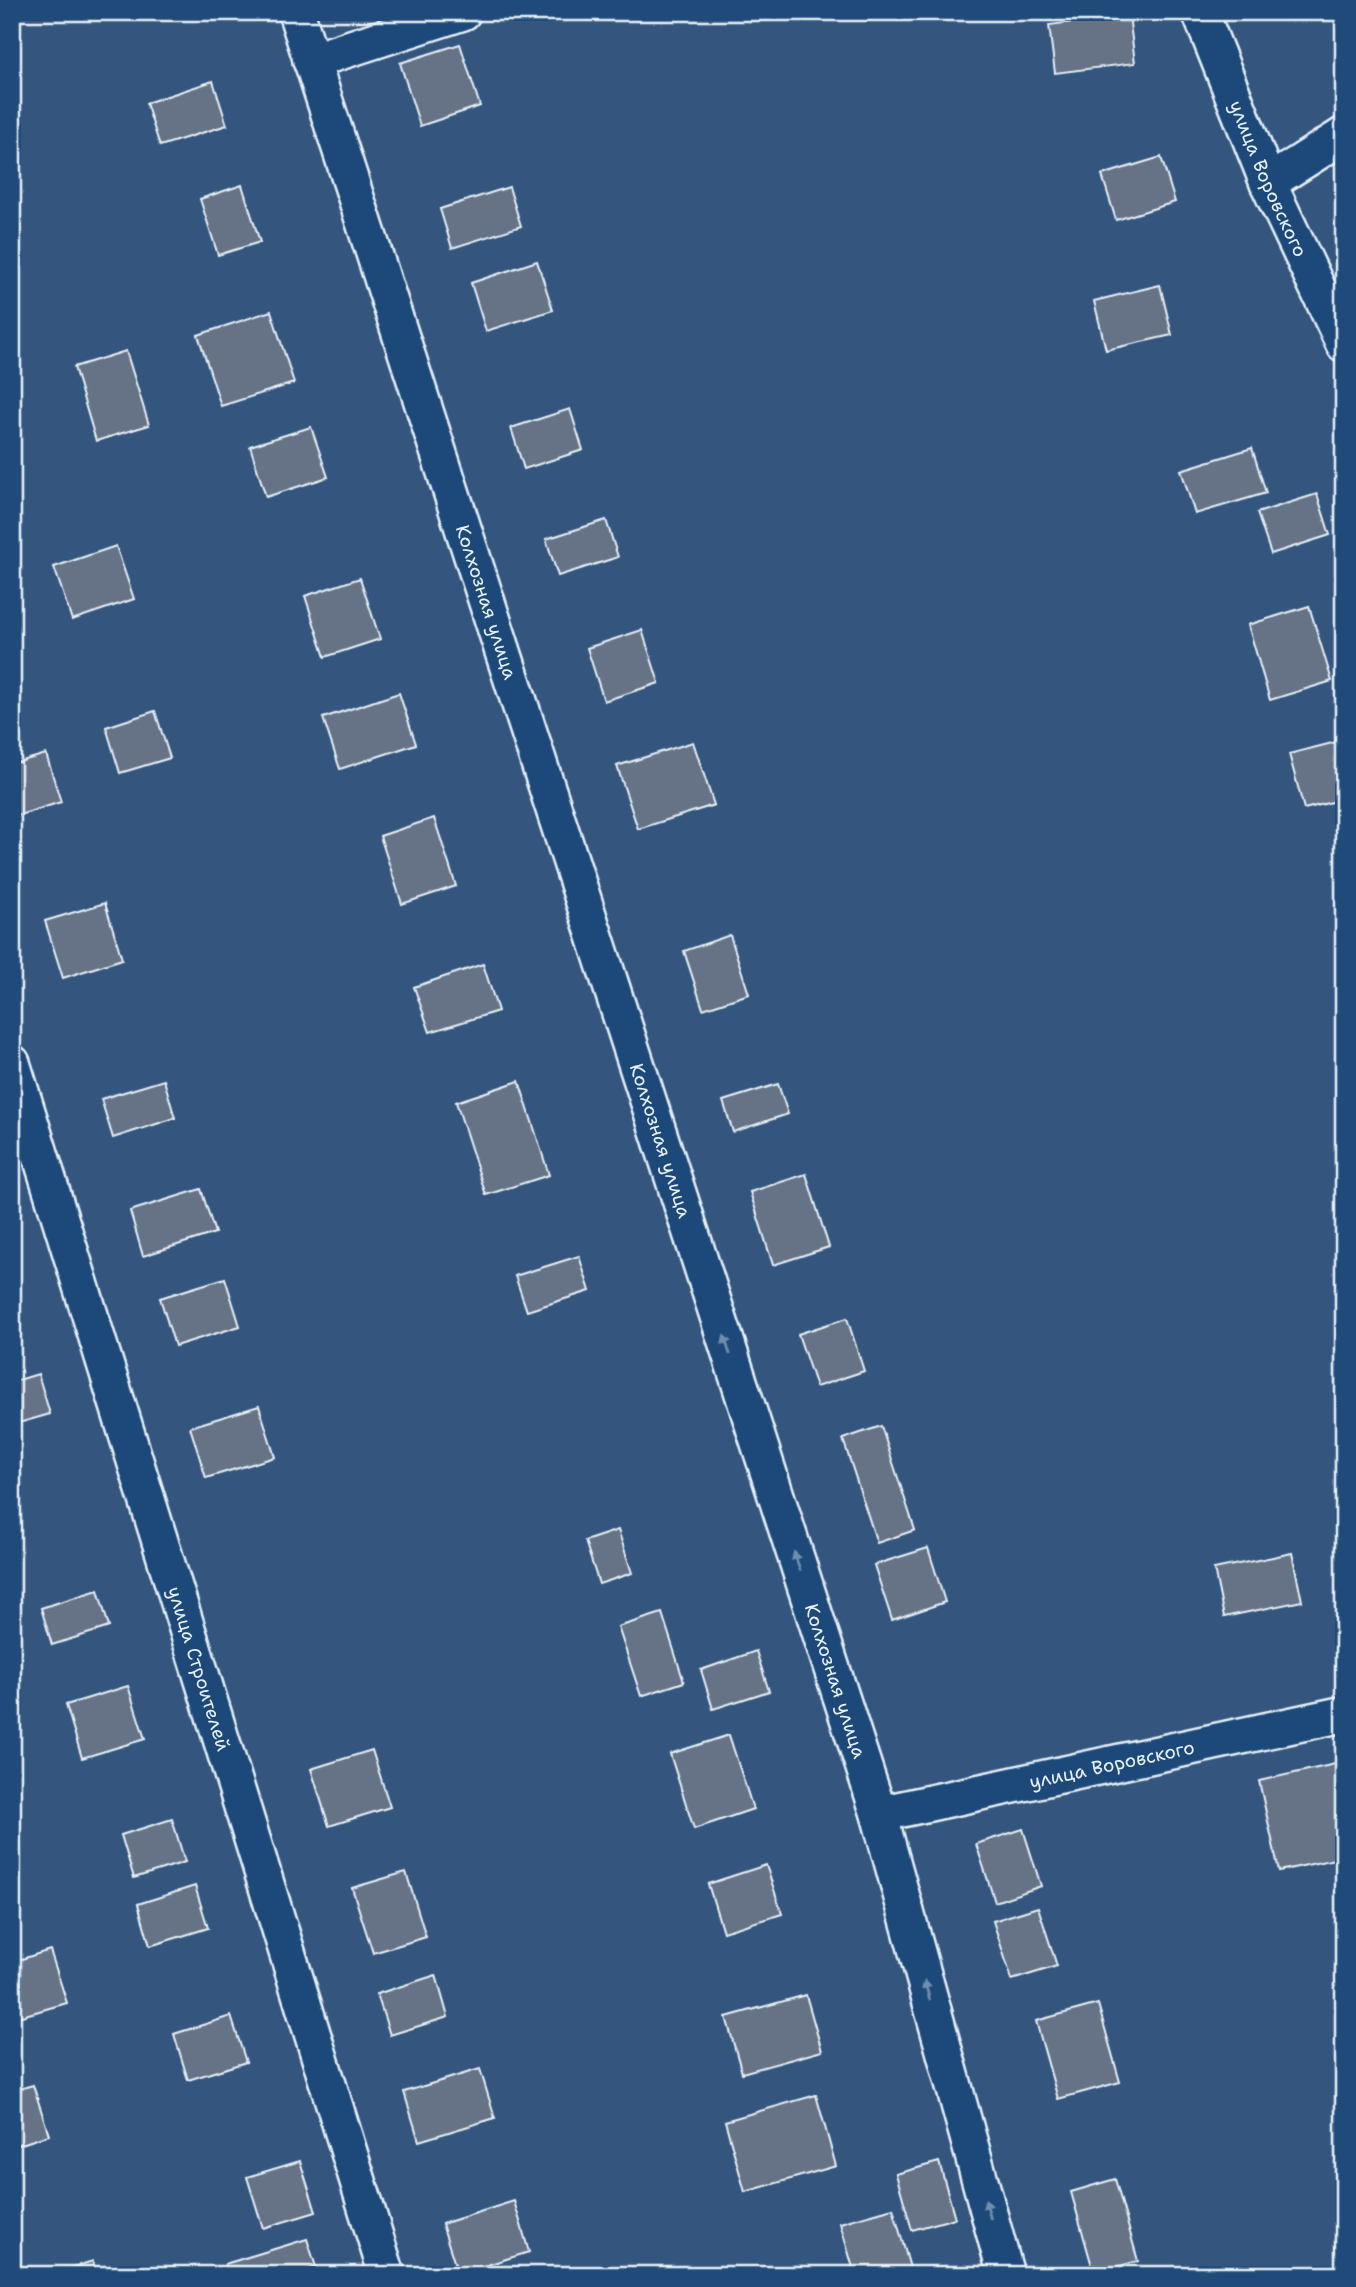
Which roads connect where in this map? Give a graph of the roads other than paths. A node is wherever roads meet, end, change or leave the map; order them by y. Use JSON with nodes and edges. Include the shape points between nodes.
{"nodes":[{"id":1,"x":296,"y":12,"type":"edge"},
{"id":2,"x":463,"y":12,"type":"edge"},
{"id":3,"x":1200,"y":12,"type":"edge"},
{"id":4,"x":312,"y":61,"type":"junction"},
{"id":5,"x":1344,"y":135,"type":"edge"},
{"id":6,"x":1268,"y":183,"type":"junction"},
{"id":7,"x":1344,"y":344,"type":"edge"},
{"id":8,"x":12,"y":1063,"type":"edge"},
{"id":9,"x":1344,"y":1714,"type":"edge"},
{"id":10,"x":878,"y":1814,"type":"junction"},
{"id":11,"x":387,"y":2275,"type":"edge"},
{"id":12,"x":1006,"y":2275,"type":"edge"}],
"edges":[{"from":1,"to":4,"type":"street","name":"Колхозная улица"},
{"from":2,"to":4,"type":"street"},
{"from":3,"to":6,"type":"street","name":"улица Воровского"},
{"from":10,"to":4,"type":"street","name":"Колхозная улица","one_way":true},
{"from":5,"to":6,"type":"street"},
{"from":6,"to":7,"type":"street","name":"улица Воровского"},
{"from":8,"to":11,"type":"street","name":"улица Строителей"},
{"from":9,"to":10,"type":"street","name":"улица Воровского"},
{"from":12,"to":10,"type":"street","name":"Колхозная улица","one_way":true}]}
